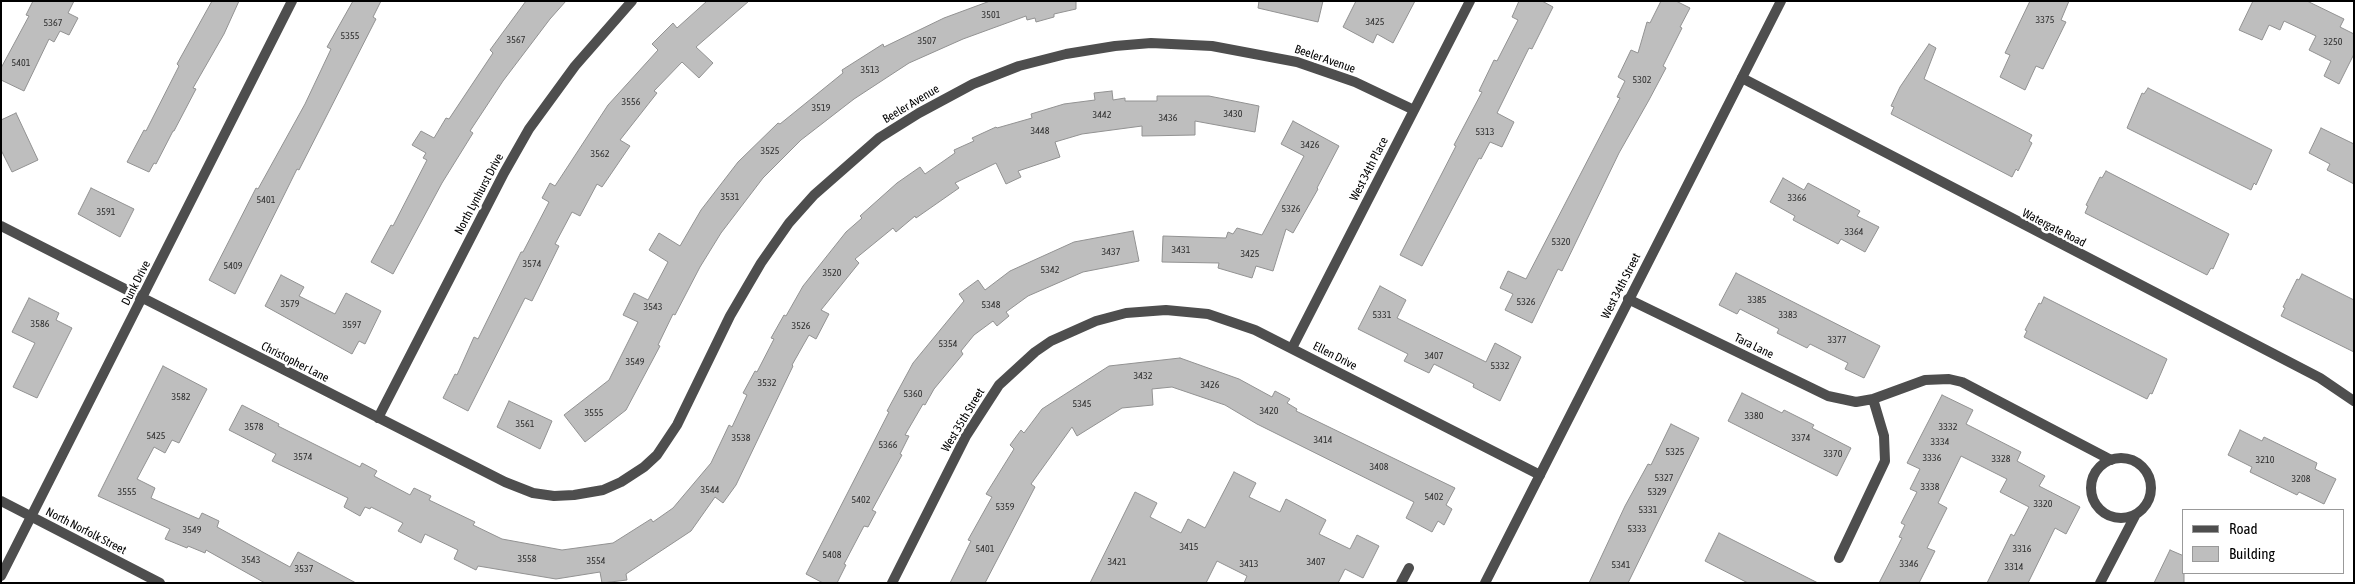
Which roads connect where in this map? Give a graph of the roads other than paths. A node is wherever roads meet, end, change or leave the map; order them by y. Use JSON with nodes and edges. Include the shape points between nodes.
{"nodes":[{"id":1,"x":292,"y":1,"type":"edge"},
{"id":2,"x":632,"y":1,"type":"edge"},
{"id":3,"x":1470,"y":1,"type":"edge"},
{"id":4,"x":1781,"y":1,"type":"edge"},
{"id":5,"x":1742,"y":78,"type":"junction"},
{"id":6,"x":1414,"y":110,"type":"junction"},
{"id":7,"x":1,"y":226,"type":"edge"},
{"id":8,"x":142,"y":298,"type":"junction"},
{"id":9,"x":1628,"y":299,"type":"junction"},
{"id":10,"x":1106,"y":318,"type":"joint"},
{"id":11,"x":1292,"y":348,"type":"junction"},
{"id":12,"x":1873,"y":399,"type":"junction"},
{"id":13,"x":2354,"y":401,"type":"edge"},
{"id":14,"x":378,"y":418,"type":"junction"},
{"id":15,"x":2111,"y":460,"type":"junction"},
{"id":16,"x":1540,"y":475,"type":"junction"},
{"id":17,"x":584,"y":494,"type":"joint"},
{"id":18,"x":1,"y":501,"type":"edge"},
{"id":19,"x":2136,"y":514,"type":"junction"},
{"id":20,"x":31,"y":516,"type":"junction"},
{"id":21,"x":1838,"y":558,"type":"dead end"},
{"id":22,"x":1409,"y":568,"type":"dead end"},
{"id":23,"x":1,"y":576,"type":"edge"},
{"id":24,"x":160,"y":583,"type":"edge"},
{"id":25,"x":892,"y":583,"type":"edge"},
{"id":26,"x":1401,"y":583,"type":"edge"},
{"id":27,"x":1485,"y":583,"type":"edge"},
{"id":28,"x":2100,"y":583,"type":"edge"}],
"edges":[{"from":1,"to":8,"type":"street","name":"Dunk Drive"},
{"from":2,"to":14,"type":"street","name":"North Lynhurst Drive","via":[[575,66],[529,128]]},
{"from":3,"to":6,"type":"street","name":"West 34th Place"},
{"from":4,"to":5,"type":"street","name":"West 34th Street"},
{"from":5,"to":9,"type":"street","name":"West 34th Street"},
{"from":5,"to":13,"type":"street","name":"Watergate Road","via":[[2320,378]]},
{"from":6,"to":11,"type":"street","name":"West 34th Place"},
{"from":6,"to":17,"type":"street","name":"Beeler Avenue","via":[[1355,82],[1297,62],[1212,46],[1151,43],[1086,50],[1019,66],[974,84],[879,138],[805,204],[747,285],[677,425],[662,447],[629,477],[603,490]]},
{"from":7,"to":8,"type":"street","name":"Christopher Lane"},
{"from":8,"to":14,"type":"street","name":"Christopher Lane"},
{"from":8,"to":20,"type":"street","name":"Dunk Drive"},
{"from":9,"to":12,"type":"street","name":"Tara Lane","via":[[1828,396],[1856,402]]},
{"from":9,"to":16,"type":"street","name":"West 34th Street"},
{"from":10,"to":11,"type":"street","name":"Ellen Drive","via":[[1126,312],[1157,310],[1208,314],[1255,330]]},
{"from":10,"to":25,"type":"street","name":"West 35th Street","via":[[1042,346],[1000,385],[966,436]]},
{"from":11,"to":16,"type":"street","name":"Ellen Drive"},
{"from":12,"to":15,"type":"street","name":"Tara Lane","via":[[1925,380],[1962,382]]},
{"from":12,"to":21,"type":"street","via":[[1884,436],[1885,461]]},
{"from":14,"to":17,"type":"street","name":"Christopher Lane","via":[[524,490],[554,496]]},
{"from":15,"to":19,"type":"street","via":[[2120,458],[2138,463],[2150,479],[2149,499]]},
{"from":15,"to":19,"type":"street","via":[[2096,472],[2092,480],[2093,499],[2098,508],[2116,518]]},
{"from":16,"to":27,"type":"street","name":"West 34th Street"},
{"from":18,"to":20,"type":"street","name":"North Norfolk Street"},
{"from":19,"to":28,"type":"street"},
{"from":20,"to":23,"type":"street","name":"Dunk Drive"},
{"from":20,"to":24,"type":"street","name":"North Norfolk Street"},
{"from":22,"to":26,"type":"street"}]}
